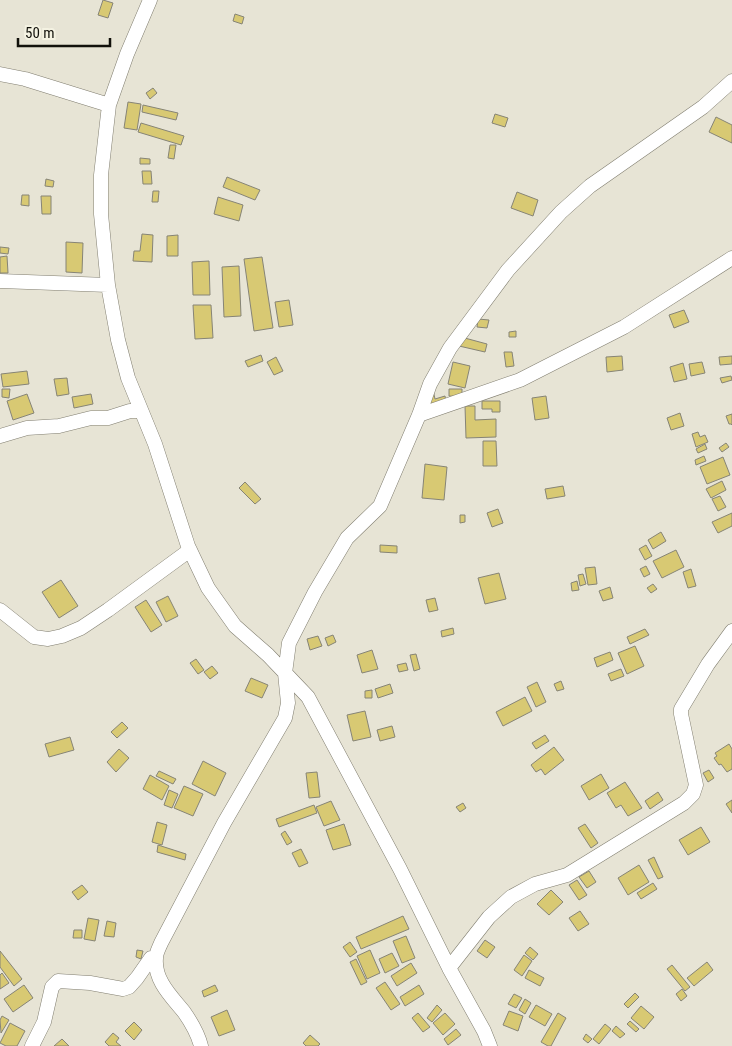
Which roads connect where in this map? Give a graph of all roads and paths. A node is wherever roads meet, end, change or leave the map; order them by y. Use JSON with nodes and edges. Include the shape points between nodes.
{"nodes":[{"id":1,"x":150,"y":0,"type":"edge"},
{"id":2,"x":0,"y":74,"type":"edge"},
{"id":3,"x":732,"y":81,"type":"edge"},
{"id":4,"x":109,"y":105,"type":"junction"},
{"id":5,"x":732,"y":258,"type":"edge"},
{"id":6,"x":0,"y":281,"type":"edge"},
{"id":7,"x":108,"y":285,"type":"junction"},
{"id":8,"x":141,"y":411,"type":"junction"},
{"id":9,"x":419,"y":415,"type":"junction"},
{"id":10,"x":0,"y":436,"type":"edge"},
{"id":11,"x":190,"y":550,"type":"junction"},
{"id":12,"x":0,"y":610,"type":"edge"},
{"id":13,"x":732,"y":631,"type":"edge"},
{"id":14,"x":285,"y":673,"type":"junction"},
{"id":15,"x":156,"y":958,"type":"junction"},
{"id":16,"x":449,"y":968,"type":"junction"},
{"id":17,"x":32,"y":1046,"type":"edge"},
{"id":18,"x":201,"y":1046,"type":"edge"},
{"id":19,"x":490,"y":1046,"type":"edge"}],
"edges":[{"from":1,"to":4,"type":"street"},
{"from":2,"to":4,"type":"street"},
{"from":3,"to":9,"type":"street","via":[[703,107],[590,186],[554,220],[508,270],[450,348],[430,384]]},
{"from":4,"to":7,"type":"street","via":[[101,175]]},
{"from":5,"to":9,"type":"street","via":[[624,327],[529,376]]},
{"from":6,"to":7,"type":"street"},
{"from":7,"to":8,"type":"street","via":[[118,340]]},
{"from":8,"to":10,"type":"street","via":[[59,426],[27,428]]},
{"from":8,"to":11,"type":"street"},
{"from":9,"to":14,"type":"street","via":[[380,506],[347,538],[297,624],[289,643]]},
{"from":11,"to":12,"type":"street","via":[[108,610],[62,636],[34,637]]},
{"from":11,"to":14,"type":"street","via":[[208,588],[235,626]]},
{"from":13,"to":16,"type":"street","via":[[681,709],[696,785],[693,794],[684,803],[567,875],[536,884],[511,897],[489,917]]},
{"from":14,"to":15,"type":"street","via":[[288,703],[285,718],[224,823]]},
{"from":14,"to":16,"type":"street","via":[[308,698]]},
{"from":15,"to":17,"type":"street","via":[[151,958],[129,987],[122,989],[58,980],[52,987],[44,1022]]},
{"from":15,"to":18,"type":"street","via":[[159,980],[184,1013]]},
{"from":16,"to":19,"type":"street"}]}
